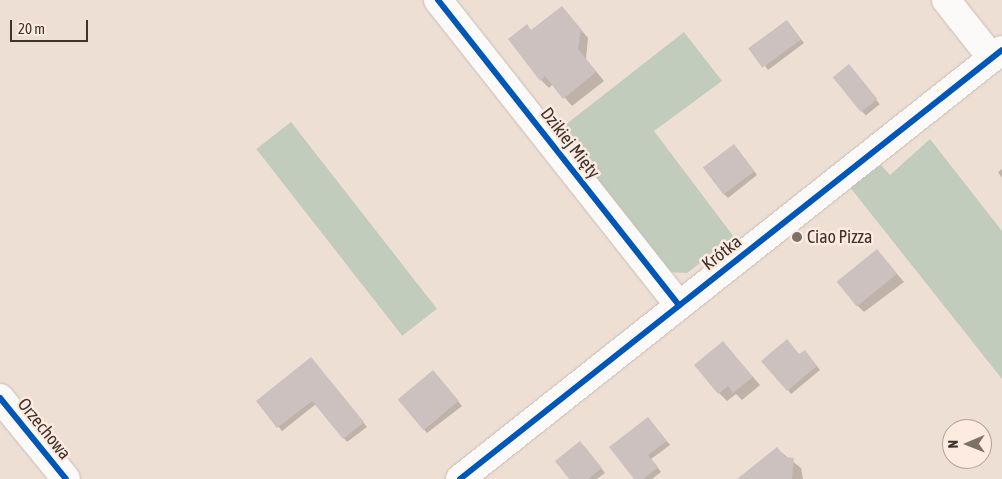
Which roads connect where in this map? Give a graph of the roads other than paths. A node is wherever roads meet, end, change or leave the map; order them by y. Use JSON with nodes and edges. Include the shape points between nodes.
{"nodes":[{"id":1,"x":438,"y":0,"type":"edge"},
{"id":2,"x":946,"y":0,"type":"edge"},
{"id":3,"x":997,"y":54,"type":"edge"},
{"id":4,"x":679,"y":305,"type":"junction"},
{"id":5,"x":0,"y":398,"type":"edge"},
{"id":6,"x":66,"y":479,"type":"edge"},
{"id":7,"x":460,"y":479,"type":"edge"}],
"edges":[{"from":1,"to":4,"type":"street","name":"Dzikiej Mięty"},
{"from":2,"to":3,"type":"street"},
{"from":3,"to":4,"type":"street","name":"Krótka"},
{"from":4,"to":7,"type":"street","name":"Krótka"},
{"from":5,"to":6,"type":"street","name":"Orzechowa"}]}
